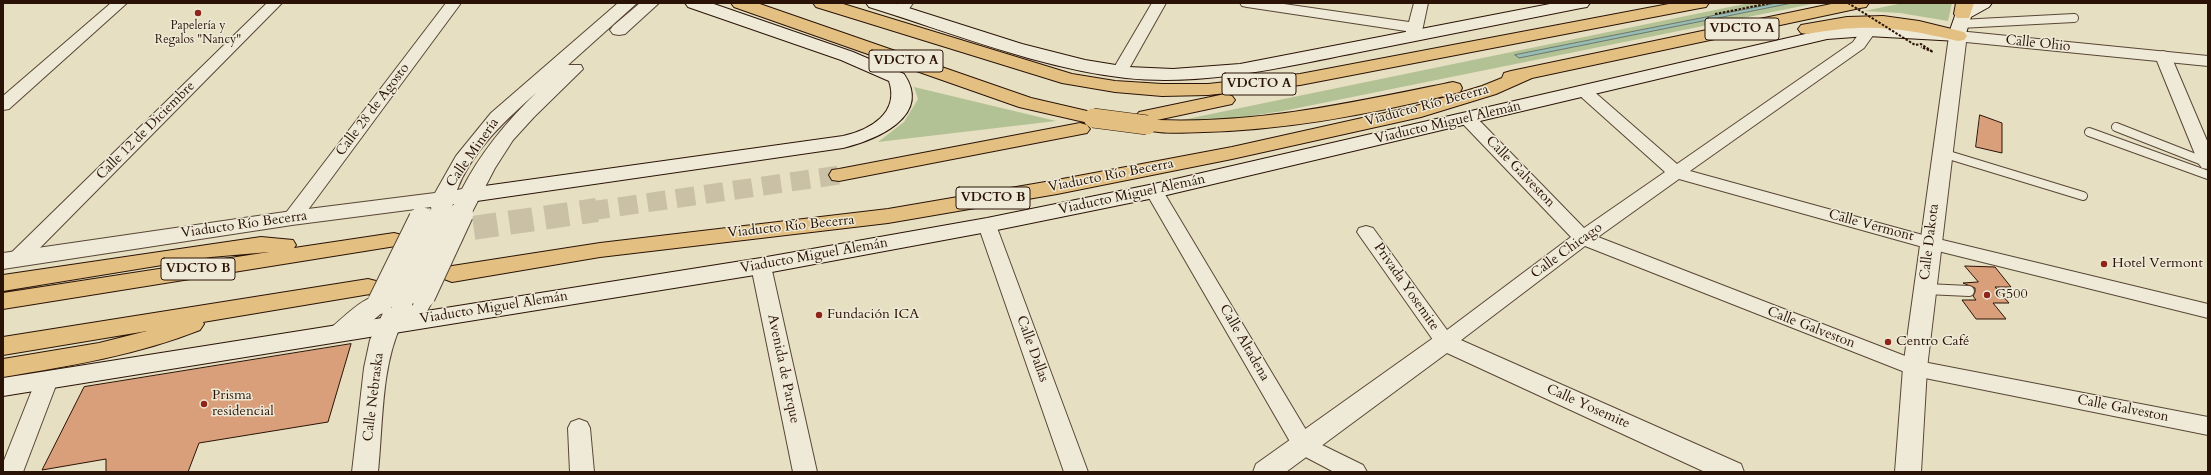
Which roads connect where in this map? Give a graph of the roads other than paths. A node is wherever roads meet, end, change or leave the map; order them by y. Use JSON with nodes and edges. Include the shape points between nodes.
{"nodes":[{"id":1,"x":120,"y":3,"type":"edge"},
{"id":2,"x":275,"y":3,"type":"edge"},
{"id":3,"x":454,"y":3,"type":"edge"},
{"id":4,"x":628,"y":3,"type":"edge"},
{"id":5,"x":650,"y":3,"type":"edge"},
{"id":6,"x":694,"y":3,"type":"edge"},
{"id":7,"x":740,"y":3,"type":"edge"},
{"id":8,"x":822,"y":3,"type":"edge"},
{"id":9,"x":875,"y":3,"type":"edge"},
{"id":10,"x":1159,"y":3,"type":"edge"},
{"id":11,"x":1247,"y":3,"type":"edge"},
{"id":12,"x":1421,"y":3,"type":"edge"},
{"id":13,"x":1581,"y":3,"type":"edge"},
{"id":14,"x":1640,"y":3,"type":"edge"},
{"id":15,"x":1700,"y":3,"type":"edge"},
{"id":16,"x":1860,"y":3,"type":"edge"},
{"id":17,"x":1983,"y":3,"type":"edge"},
{"id":18,"x":902,"y":7,"type":"edge"},
{"id":19,"x":2074,"y":18,"type":"dead end"},
{"id":20,"x":1962,"y":19,"type":"edge"},
{"id":21,"x":1868,"y":31,"type":"junction"},
{"id":22,"x":1414,"y":32,"type":"junction"},
{"id":23,"x":836,"y":36,"type":"junction"},
{"id":24,"x":1438,"y":54,"type":"junction"},
{"id":25,"x":1624,"y":54,"type":"junction"},
{"id":26,"x":2162,"y":56,"type":"junction"},
{"id":27,"x":854,"y":58,"type":"junction"},
{"id":28,"x":901,"y":59,"type":"junction"},
{"id":29,"x":2208,"y":61,"type":"edge"},
{"id":30,"x":1120,"y":71,"type":"junction"},
{"id":31,"x":1343,"y":74,"type":"junction"},
{"id":32,"x":1525,"y":75,"type":"junction"},
{"id":33,"x":1585,"y":92,"type":"junction"},
{"id":34,"x":3,"y":105,"type":"edge"},
{"id":35,"x":1468,"y":119,"type":"junction"},
{"id":36,"x":1147,"y":121,"type":"junction"},
{"id":37,"x":1086,"y":124,"type":"junction"},
{"id":38,"x":2116,"y":127,"type":"dead end"},
{"id":39,"x":2090,"y":132,"type":"dead end"},
{"id":40,"x":1942,"y":153,"type":"junction"},
{"id":41,"x":2208,"y":164,"type":"edge"},
{"id":42,"x":1676,"y":173,"type":"junction"},
{"id":43,"x":2208,"y":175,"type":"edge"},
{"id":44,"x":839,"y":176,"type":"tunnel mouth"},
{"id":45,"x":1154,"y":191,"type":"junction"},
{"id":46,"x":2083,"y":196,"type":"dead end"},
{"id":47,"x":440,"y":208,"type":"junction"},
{"id":48,"x":292,"y":218,"type":"junction"},
{"id":49,"x":987,"y":225,"type":"junction"},
{"id":50,"x":1366,"y":232,"type":"dead end"},
{"id":51,"x":1583,"y":238,"type":"junction"},
{"id":52,"x":394,"y":240,"type":"dead end"},
{"id":53,"x":1930,"y":243,"type":"junction"},
{"id":54,"x":344,"y":247,"type":"junction"},
{"id":55,"x":10,"y":259,"type":"edge"},
{"id":56,"x":761,"y":266,"type":"junction"},
{"id":57,"x":452,"y":274,"type":"dead end"},
{"id":58,"x":3,"y":283,"type":"edge"},
{"id":59,"x":1924,"y":289,"type":"junction"},
{"id":60,"x":1969,"y":291,"type":"dead end"},
{"id":61,"x":3,"y":301,"type":"edge"},
{"id":62,"x":395,"y":305,"type":"junction"},
{"id":63,"x":222,"y":310,"type":"junction"},
{"id":64,"x":2208,"y":311,"type":"edge"},
{"id":65,"x":1445,"y":342,"type":"junction"},
{"id":66,"x":3,"y":346,"type":"edge"},
{"id":67,"x":3,"y":368,"type":"edge"},
{"id":68,"x":1915,"y":368,"type":"junction"},
{"id":69,"x":47,"y":380,"type":"junction"},
{"id":70,"x":3,"y":386,"type":"edge"},
{"id":71,"x":2208,"y":426,"type":"edge"},
{"id":72,"x":579,"y":428,"type":"dead end"},
{"id":73,"x":1304,"y":446,"type":"junction"},
{"id":74,"x":11,"y":472,"type":"edge"},
{"id":75,"x":365,"y":472,"type":"edge"},
{"id":76,"x":582,"y":472,"type":"edge"},
{"id":77,"x":804,"y":472,"type":"edge"},
{"id":78,"x":1076,"y":472,"type":"edge"},
{"id":79,"x":1266,"y":472,"type":"edge"},
{"id":80,"x":1355,"y":472,"type":"edge"},
{"id":81,"x":1731,"y":472,"type":"edge"},
{"id":82,"x":1908,"y":472,"type":"edge"}],
"edges":[{"from":1,"to":34,"type":"street"},
{"from":2,"to":55,"type":"street","name":"Calle 12 de Diciembre"},
{"from":3,"to":48,"type":"street","name":"Calle 28 de Agosto"},
{"from":4,"to":47,"type":"main road","name":"Calle Minería","via":[[498,117],[470,152]]},
{"from":5,"to":47,"type":"main road","name":"Calle Minería","via":[[520,120],[488,161]]},
{"from":6,"to":27,"type":"main road"},
{"from":7,"to":23,"type":"highway","number":"VDCTO A"},
{"from":8,"to":31,"type":"highway","number":"VDCTO A","via":[[1032,69],[1106,87],[1197,91]]},
{"from":9,"to":18,"type":"main road"},
{"from":10,"to":30,"type":"street"},
{"from":11,"to":22,"type":"street"},
{"from":12,"to":22,"type":"street"},
{"from":13,"to":22,"type":"main road"},
{"from":14,"to":24,"type":"highway","via":[[1504,30]]},
{"from":15,"to":24,"type":"highway","number":"VDCTO A"},
{"from":16,"to":25,"type":"highway","number":"VDCTO A"},
{"from":17,"to":20,"type":"main road"},
{"from":18,"to":30,"type":"main road","via":[[1063,61]]},
{"from":19,"to":20,"type":"lane"},
{"from":20,"to":21,"type":"main road","name":"Calle Ohio"},
{"from":20,"to":25,"type":"highway","via":[[1926,26],[1904,22],[1860,22],[1822,26],[1700,51]]},
{"from":20,"to":26,"type":"main road","name":"Calle Ohio"},
{"from":20,"to":40,"type":"main road","name":"Calle Dakota"},
{"from":21,"to":33,"type":"main road","name":"Viaducto Miguel Alemán","via":[[1827,34]]},
{"from":21,"to":42,"type":"street","name":"Calle Chicago","via":[[1859,45]]},
{"from":22,"to":30,"type":"main road","via":[[1223,72],[1161,75]]},
{"from":23,"to":27,"type":"highway"},
{"from":23,"to":28,"type":"highway","number":"VDCTO A"},
{"from":24,"to":31,"type":"highway","number":"VDCTO A"},
{"from":25,"to":32,"type":"highway","number":"VDCTO A"},
{"from":26,"to":29,"type":"main road","name":"Calle Ohio"},
{"from":26,"to":41,"type":"street"},
{"from":27,"to":28,"type":"highway"},
{"from":27,"to":47,"type":"main road","via":[[897,78],[902,90],[897,112],[890,120],[874,132],[855,140]]},
{"from":28,"to":37,"type":"highway","number":"VDCTO A"},
{"from":31,"to":36,"type":"highway"},
{"from":32,"to":36,"type":"highway","number":"VDCTO A","via":[[1259,124],[1200,128]]},
{"from":32,"to":57,"type":"highway","name":"Viaducto Río Becerra","number":"VDCTO B","via":[[1489,90],[1421,111],[1232,153],[1057,187],[888,216],[600,250]]},
{"from":33,"to":35,"type":"main road","name":"Viaducto Miguel Alemán"},
{"from":33,"to":42,"type":"street","name":"Calle Vermont"},
{"from":35,"to":45,"type":"main road","name":"Viaducto Miguel Alemán"},
{"from":35,"to":51,"type":"street","name":"Calle Galveston"},
{"from":36,"to":37,"type":"highway","number":"VDCTO A","bridge":true},
{"from":37,"to":44,"type":"highway"},
{"from":38,"to":41,"type":"lane"},
{"from":39,"to":43,"type":"lane"},
{"from":40,"to":46,"type":"lane"},
{"from":40,"to":53,"type":"main road","name":"Calle Dakota"},
{"from":42,"to":51,"type":"street","name":"Calle Chicago"},
{"from":42,"to":53,"type":"street","name":"Calle Vermont"},
{"from":45,"to":49,"type":"main road","name":"Viaducto Miguel Alemán"},
{"from":45,"to":73,"type":"street","name":"Calle Altadena"},
{"from":47,"to":48,"type":"main road","name":"Viaducto Río Becerra"},
{"from":47,"to":62,"type":"main road","bridge":true},
{"from":47,"to":62,"type":"main road","name":"Calle Minería","bridge":true},
{"from":48,"to":55,"type":"main road","name":"Viaducto Río Becerra"},
{"from":49,"to":56,"type":"main road","name":"Viaducto Miguel Alemán"},
{"from":49,"to":78,"type":"street","name":"Calle Dallas"},
{"from":50,"to":65,"type":"street","name":"Privada Yosemite"},
{"from":51,"to":65,"type":"street","name":"Calle Chicago"},
{"from":51,"to":68,"type":"street","name":"Calle Galveston"},
{"from":52,"to":54,"type":"highway","number":"VDCTO B"},
{"from":53,"to":59,"type":"main road","name":"Calle Dakota"},
{"from":53,"to":64,"type":"street","name":"Calle Vermont","via":[[1998,264]]},
{"from":54,"to":58,"type":"highway","via":[[261,244]]},
{"from":54,"to":61,"type":"highway","number":"VDCTO B"},
{"from":56,"to":62,"type":"main road","name":"Viaducto Miguel Alemán"},
{"from":56,"to":77,"type":"street","name":"Avenida de Parque"},
{"from":59,"to":60,"type":"lane"},
{"from":59,"to":68,"type":"main road","name":"Calle Dakota"},
{"from":62,"to":63,"type":"highway"},
{"from":62,"to":69,"type":"main road","via":[[341,332]]},
{"from":62,"to":75,"type":"main road","name":"Calle Nebraska","via":[[382,340],[376,368]]},
{"from":63,"to":66,"type":"highway"},
{"from":63,"to":67,"type":"highway","via":[[167,335],[126,346]]},
{"from":65,"to":73,"type":"main road","name":"Calle Chicago"},
{"from":65,"to":81,"type":"main road","name":"Calle Yosemite"},
{"from":68,"to":71,"type":"street","name":"Calle Galveston"},
{"from":68,"to":82,"type":"main road","name":"Calle Dakota"},
{"from":69,"to":70,"type":"main road"},
{"from":69,"to":74,"type":"street"},
{"from":72,"to":76,"type":"street"},
{"from":73,"to":79,"type":"main road","name":"Calle Chicago"},
{"from":73,"to":80,"type":"street"}]}
